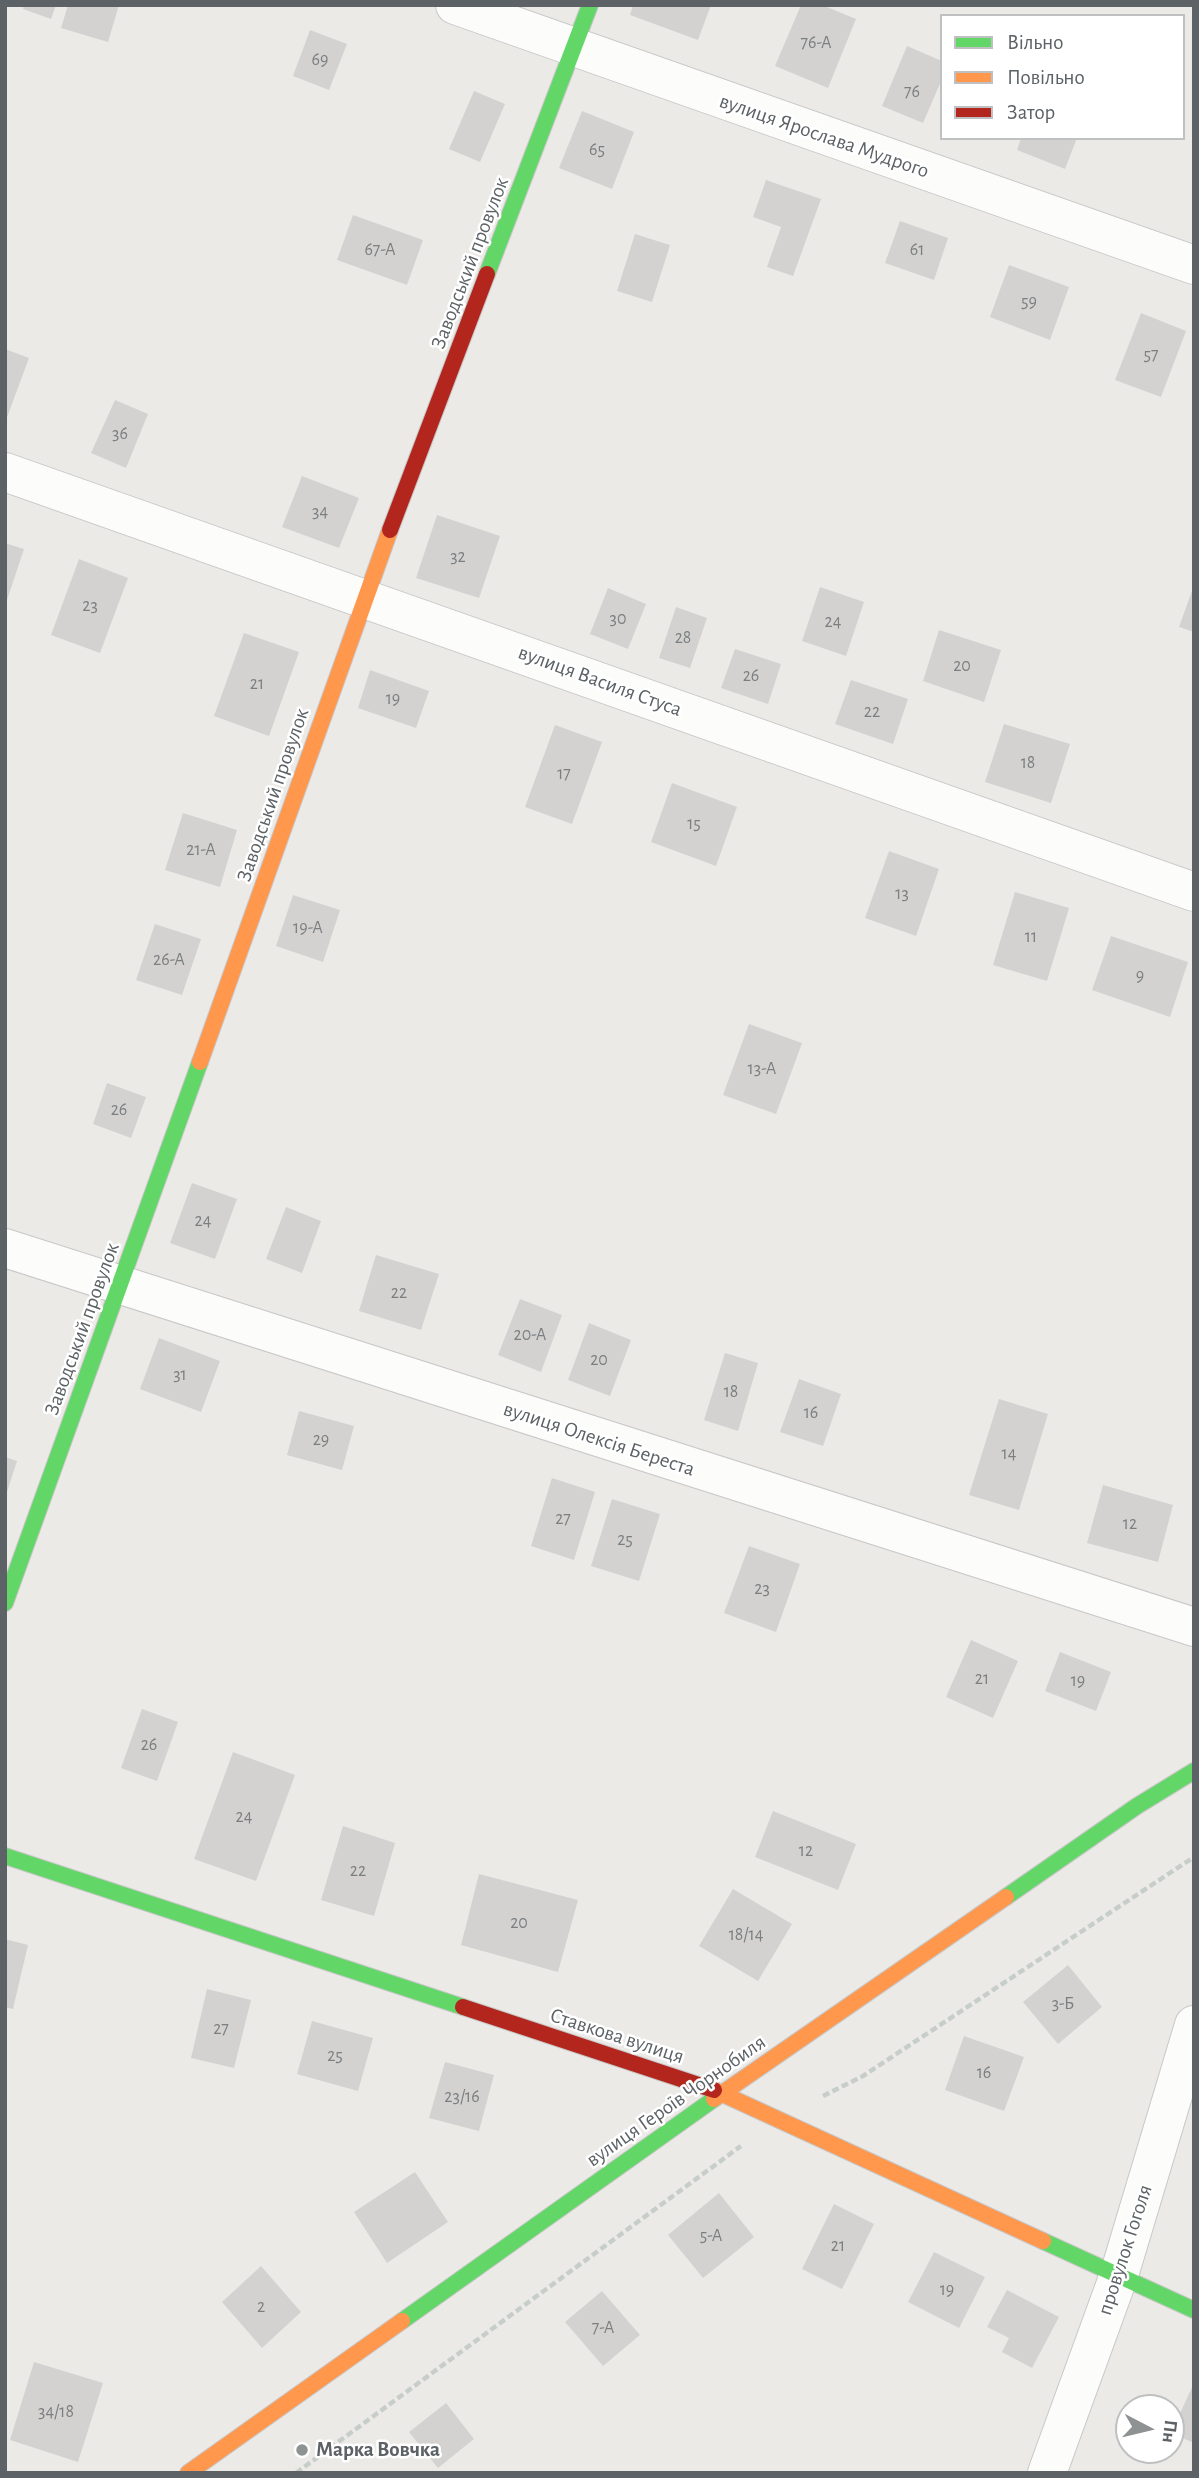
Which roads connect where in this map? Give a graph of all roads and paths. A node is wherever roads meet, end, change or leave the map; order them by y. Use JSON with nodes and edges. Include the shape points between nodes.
{"nodes":[{"id":1,"x":455,"y":5,"type":"edge"},
{"id":2,"x":590,"y":5,"type":"edge"},
{"id":3,"x":575,"y":49,"type":"junction"},
{"id":4,"x":1194,"y":265,"type":"edge"},
{"id":5,"x":5,"y":472,"type":"edge"},
{"id":6,"x":364,"y":598,"type":"junction"},
{"id":7,"x":1194,"y":892,"type":"edge"},
{"id":8,"x":5,"y":1248,"type":"edge"},
{"id":9,"x":121,"y":1286,"type":"junction"},
{"id":10,"x":5,"y":1603,"type":"edge"},
{"id":11,"x":1194,"y":1628,"type":"edge"},
{"id":12,"x":1194,"y":1771,"type":"edge"},
{"id":13,"x":5,"y":1856,"type":"edge"},
{"id":14,"x":1194,"y":1857,"type":"edge"},
{"id":15,"x":1194,"y":2025,"type":"edge"},
{"id":16,"x":722,"y":2093,"type":"junction"},
{"id":17,"x":778,"y":2119,"type":"junction"},
{"id":18,"x":1119,"y":2276,"type":"junction"},
{"id":19,"x":1194,"y":2310,"type":"edge"},
{"id":20,"x":188,"y":2473,"type":"edge"},
{"id":21,"x":296,"y":2473,"type":"edge"},
{"id":22,"x":1047,"y":2473,"type":"edge"}],
"edges":[{"from":1,"to":3,"type":"street","name":"вулиця Ярослава Мудрого"},
{"from":2,"to":3,"type":"street","name":"Заводський провулок"},
{"from":3,"to":4,"type":"street","name":"вулиця Ярослава Мудрого"},
{"from":3,"to":6,"type":"street","name":"Заводський провулок"},
{"from":5,"to":6,"type":"street","name":"вулиця Василя Стуса"},
{"from":6,"to":7,"type":"street","name":"вулиця Василя Стуса"},
{"from":6,"to":9,"type":"street","name":"Заводський провулок"},
{"from":8,"to":9,"type":"street","name":"вулиця Олексія Береста"},
{"from":9,"to":10,"type":"street","name":"Заводський провулок"},
{"from":9,"to":11,"type":"street","name":"вулиця Олексія Береста"},
{"from":12,"to":16,"type":"street","name":"вулиця Героїв Чорнобиля"},
{"from":13,"to":16,"type":"street","name":"Ставкова вулиця"},
{"from":14,"to":17,"type":"path","via":[[863,2076]]},
{"from":15,"to":18,"type":"street","name":"провулок Гоголя"},
{"from":16,"to":17,"type":"street","name":"Ставкова вулиця"},
{"from":16,"to":20,"type":"street","name":"вулиця Героїв Чорнобиля"},
{"from":17,"to":18,"type":"street","name":"Ставкова вулиця"},
{"from":17,"to":21,"type":"path"},
{"from":18,"to":19,"type":"street","name":"Ставкова вулиця"},
{"from":18,"to":22,"type":"street","name":"провулок Гоголя"}]}
